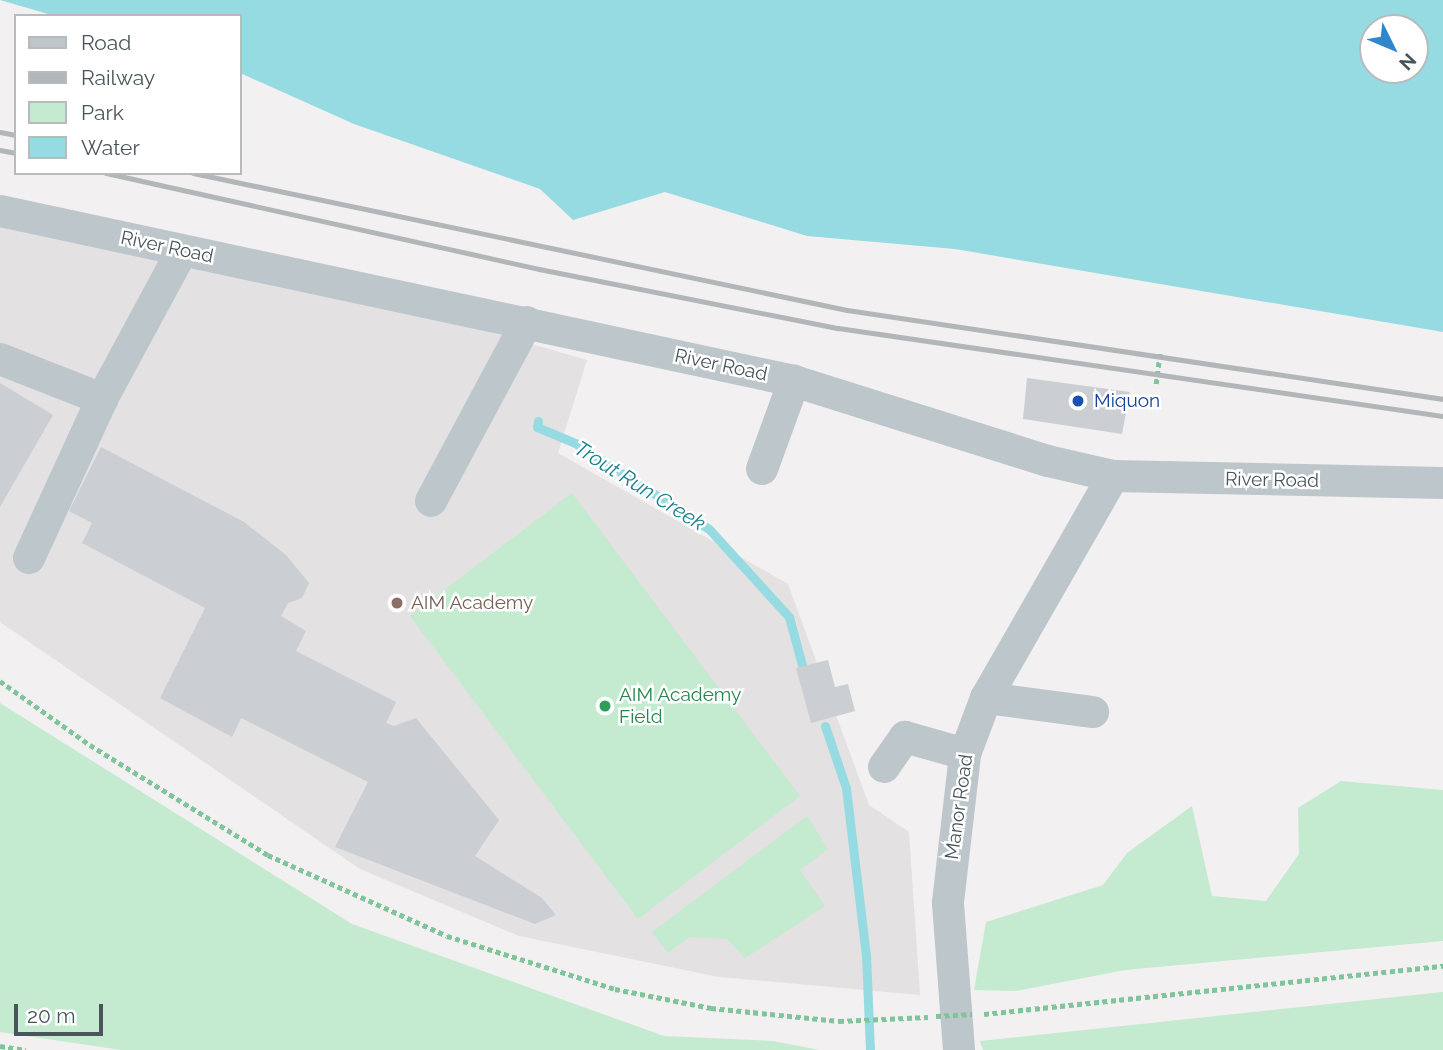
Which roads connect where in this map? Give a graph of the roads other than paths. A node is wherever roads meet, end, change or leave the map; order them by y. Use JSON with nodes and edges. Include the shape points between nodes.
{"nodes":[{"id":1,"x":0,"y":211,"type":"edge"},
{"id":2,"x":182,"y":251,"type":"junction"},
{"id":3,"x":527,"y":322,"type":"junction"},
{"id":4,"x":0,"y":359,"type":"edge"},
{"id":5,"x":794,"y":381,"type":"junction"},
{"id":6,"x":102,"y":400,"type":"junction"},
{"id":7,"x":762,"y":469,"type":"dead end"},
{"id":8,"x":1113,"y":475,"type":"junction"},
{"id":9,"x":1443,"y":483,"type":"edge"},
{"id":10,"x":431,"y":501,"type":"dead end"},
{"id":11,"x":29,"y":558,"type":"dead end"},
{"id":12,"x":985,"y":698,"type":"junction"},
{"id":13,"x":1093,"y":712,"type":"dead end"},
{"id":14,"x":965,"y":754,"type":"junction"},
{"id":15,"x":884,"y":767,"type":"dead end"},
{"id":16,"x":959,"y":1050,"type":"edge"}],
"edges":[{"from":1,"to":2,"type":"street","name":"River Road"},
{"from":2,"to":3,"type":"street","name":"River Road"},
{"from":2,"to":6,"type":"street"},
{"from":3,"to":5,"type":"street","name":"River Road"},
{"from":3,"to":10,"type":"street"},
{"from":4,"to":6,"type":"street"},
{"from":5,"to":7,"type":"street"},
{"from":5,"to":8,"type":"street","name":"River Road","via":[[1048,461]]},
{"from":6,"to":11,"type":"street"},
{"from":8,"to":9,"type":"street","name":"River Road"},
{"from":8,"to":12,"type":"street","name":"Manor Road"},
{"from":12,"to":13,"type":"street"},
{"from":12,"to":14,"type":"street","name":"Manor Road"},
{"from":14,"to":15,"type":"street","via":[[905,737]]},
{"from":14,"to":16,"type":"street","name":"Manor Road","via":[[948,902]]}]}
